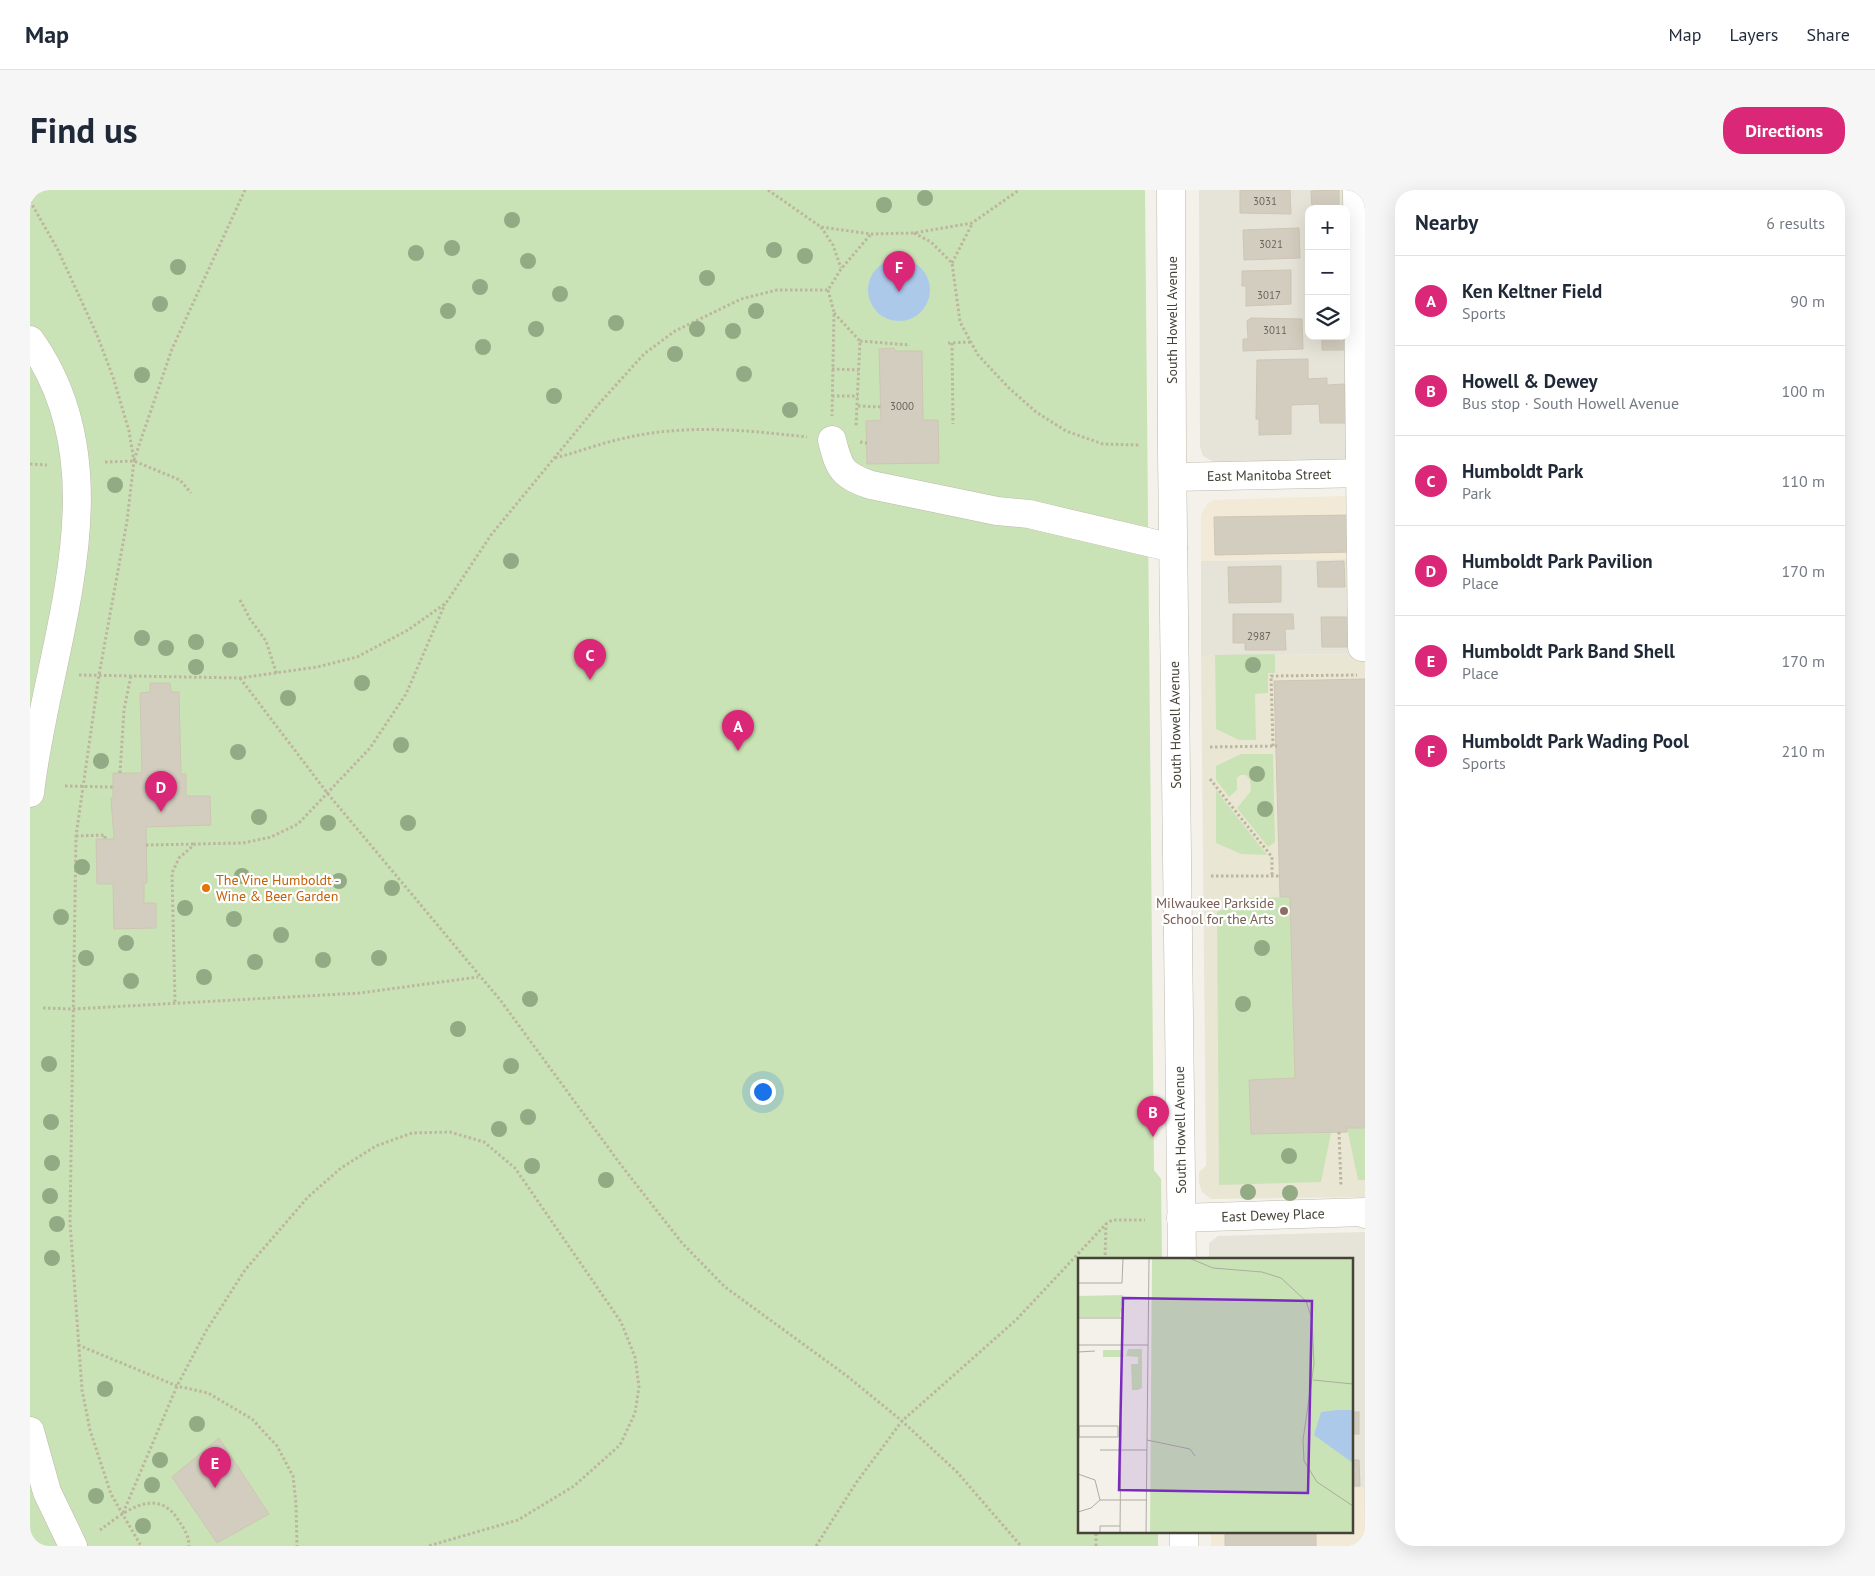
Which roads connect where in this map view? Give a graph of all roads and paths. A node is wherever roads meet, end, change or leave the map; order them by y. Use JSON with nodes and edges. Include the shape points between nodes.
{"nodes":[{"id":1,"x":245,"y":190,"type":"edge"},
{"id":2,"x":768,"y":190,"type":"edge"},
{"id":3,"x":1019,"y":190,"type":"edge"},
{"id":4,"x":1171,"y":190,"type":"edge"},
{"id":5,"x":1357,"y":190,"type":"edge"},
{"id":6,"x":30,"y":201,"type":"edge"},
{"id":7,"x":972,"y":223,"type":"junction"},
{"id":8,"x":821,"y":227,"type":"junction"},
{"id":9,"x":914,"y":233,"type":"junction"},
{"id":10,"x":871,"y":234,"type":"junction"},
{"id":11,"x":952,"y":263,"type":"junction"},
{"id":12,"x":841,"y":269,"type":"junction"},
{"id":13,"x":828,"y":290,"type":"junction"},
{"id":14,"x":834,"y":312,"type":"junction"},
{"id":15,"x":30,"y":340,"type":"edge"},
{"id":16,"x":860,"y":341,"type":"junction"},
{"id":17,"x":971,"y":342,"type":"junction"},
{"id":18,"x":910,"y":345,"type":"dead end"},
{"id":19,"x":832,"y":369,"type":"junction"},
{"id":20,"x":859,"y":370,"type":"junction"},
{"id":21,"x":832,"y":396,"type":"junction"},
{"id":22,"x":858,"y":396,"type":"junction"},
{"id":23,"x":858,"y":406,"type":"junction"},
{"id":24,"x":880,"y":407,"type":"dead end"},
{"id":25,"x":953,"y":424,"type":"dead end"},
{"id":26,"x":843,"y":436,"type":"junction"},
{"id":27,"x":1139,"y":445,"type":"dead end"},
{"id":28,"x":554,"y":458,"type":"junction"},
{"id":29,"x":134,"y":461,"type":"junction"},
{"id":30,"x":105,"y":462,"type":"dead end"},
{"id":31,"x":30,"y":464,"type":"edge"},
{"id":32,"x":47,"y":465,"type":"dead end"},
{"id":33,"x":1363,"y":473,"type":"edge"},
{"id":34,"x":1172,"y":476,"type":"junction"},
{"id":35,"x":192,"y":493,"type":"dead end"},
{"id":36,"x":1173,"y":548,"type":"junction"},
{"id":37,"x":240,"y":600,"type":"dead end"},
{"id":38,"x":446,"y":603,"type":"junction"},
{"id":39,"x":1362,"y":647,"type":"dead end"},
{"id":40,"x":1365,"y":674,"type":"edge"},
{"id":41,"x":79,"y":675,"type":"dead end"},
{"id":42,"x":99,"y":675,"type":"junction"},
{"id":43,"x":277,"y":675,"type":"junction"},
{"id":44,"x":131,"y":676,"type":"junction"},
{"id":45,"x":240,"y":678,"type":"junction"},
{"id":46,"x":1210,"y":747,"type":"dead end"},
{"id":47,"x":120,"y":773,"type":"dead end"},
{"id":48,"x":1210,"y":779,"type":"dead end"},
{"id":49,"x":65,"y":786,"type":"dead end"},
{"id":50,"x":113,"y":787,"type":"dead end"},
{"id":51,"x":82,"y":788,"type":"junction"},
{"id":52,"x":30,"y":793,"type":"edge"},
{"id":53,"x":328,"y":794,"type":"junction"},
{"id":54,"x":76,"y":836,"type":"junction"},
{"id":55,"x":105,"y":839,"type":"dead end"},
{"id":56,"x":195,"y":844,"type":"junction"},
{"id":57,"x":146,"y":845,"type":"dead end"},
{"id":58,"x":1211,"y":876,"type":"dead end"},
{"id":59,"x":1272,"y":876,"type":"junction"},
{"id":60,"x":1279,"y":876,"type":"dead end"},
{"id":61,"x":479,"y":977,"type":"junction"},
{"id":62,"x":175,"y":1002,"type":"junction"},
{"id":63,"x":43,"y":1008,"type":"dead end"},
{"id":64,"x":73,"y":1009,"type":"junction"},
{"id":65,"x":1340,"y":1132,"type":"dead end"},
{"id":66,"x":1341,"y":1186,"type":"dead end"},
{"id":67,"x":1365,"y":1213,"type":"edge"},
{"id":68,"x":1181,"y":1218,"type":"junction"},
{"id":69,"x":1145,"y":1220,"type":"dead end"},
{"id":70,"x":1106,"y":1224,"type":"junction"},
{"id":71,"x":1106,"y":1258,"type":"edge"},
{"id":72,"x":1182,"y":1258,"type":"edge"},
{"id":73,"x":78,"y":1345,"type":"junction"},
{"id":74,"x":177,"y":1386,"type":"junction"},
{"id":75,"x":902,"y":1421,"type":"junction"},
{"id":76,"x":30,"y":1431,"type":"edge"},
{"id":77,"x":123,"y":1514,"type":"junction"},
{"id":78,"x":100,"y":1530,"type":"dead end"},
{"id":79,"x":73,"y":1546,"type":"edge"},
{"id":80,"x":141,"y":1546,"type":"edge"},
{"id":81,"x":189,"y":1546,"type":"edge"},
{"id":82,"x":297,"y":1546,"type":"edge"},
{"id":83,"x":428,"y":1546,"type":"edge"},
{"id":84,"x":816,"y":1546,"type":"edge"},
{"id":85,"x":1021,"y":1546,"type":"edge"}],
"edges":[{"from":1,"to":29,"type":"path","via":[[172,349]]},
{"from":2,"to":8,"type":"path"},
{"from":3,"to":7,"type":"path"},
{"from":4,"to":34,"type":"street","name":"South Howell Avenue"},
{"from":5,"to":33,"type":"street"},
{"from":6,"to":29,"type":"path","via":[[58,250],[97,335],[129,431]]},
{"from":7,"to":9,"type":"path"},
{"from":7,"to":11,"type":"path"},
{"from":8,"to":10,"type":"path"},
{"from":8,"to":12,"type":"path","via":[[833,245]]},
{"from":9,"to":10,"type":"path"},
{"from":9,"to":11,"type":"path","via":[[931,242]]},
{"from":10,"to":12,"type":"path"},
{"from":11,"to":17,"type":"path","via":[[960,322]]},
{"from":12,"to":13,"type":"path"},
{"from":13,"to":14,"type":"path"},
{"from":13,"to":28,"type":"path","via":[[777,290],[742,299],[675,331],[644,354]]},
{"from":14,"to":16,"type":"path"},
{"from":14,"to":19,"type":"path"},
{"from":15,"to":52,"type":"street","via":[[42,358],[68,418],[76,463],[77,512],[73,562]]},
{"from":16,"to":18,"type":"path"},
{"from":16,"to":20,"type":"path"},
{"from":17,"to":25,"type":"path","via":[[950,343]]},
{"from":17,"to":27,"type":"path","via":[[978,355],[1009,388],[1036,412],[1066,431],[1102,444]]},
{"from":19,"to":20,"type":"path"},
{"from":19,"to":21,"type":"path"},
{"from":20,"to":22,"type":"path"},
{"from":21,"to":22,"type":"path"},
{"from":21,"to":26,"type":"path"},
{"from":22,"to":23,"type":"path"},
{"from":23,"to":24,"type":"path"},
{"from":23,"to":26,"type":"path"},
{"from":26,"to":28,"type":"path","via":[[751,430],[660,432],[624,438]]},
{"from":26,"to":36,"type":"street","via":[[838,466],[851,478],[871,485],[997,511],[1029,514]]},
{"from":28,"to":38,"type":"path","via":[[491,536]]},
{"from":29,"to":30,"type":"path"},
{"from":29,"to":35,"type":"path","via":[[180,480]]},
{"from":29,"to":42,"type":"path","via":[[127,521]]},
{"from":31,"to":32,"type":"path"},
{"from":33,"to":34,"type":"street","name":"East Manitoba Street"},
{"from":33,"to":39,"type":"street"},
{"from":34,"to":36,"type":"street","name":"South Howell Avenue"},
{"from":36,"to":68,"type":"street","name":"South Howell Avenue"},
{"from":37,"to":43,"type":"path","via":[[266,641]]},
{"from":38,"to":43,"type":"path","via":[[408,630],[356,657]]},
{"from":38,"to":53,"type":"path","via":[[406,694],[370,748]]},
{"from":40,"to":46,"type":"path","via":[[1271,676],[1275,746]]},
{"from":41,"to":42,"type":"path"},
{"from":42,"to":44,"type":"path"},
{"from":42,"to":51,"type":"path"},
{"from":43,"to":45,"type":"path"},
{"from":44,"to":45,"type":"path"},
{"from":44,"to":47,"type":"path","via":[[124,710]]},
{"from":45,"to":53,"type":"path"},
{"from":48,"to":59,"type":"path","via":[[1272,857]]},
{"from":49,"to":51,"type":"path"},
{"from":50,"to":51,"type":"path"},
{"from":51,"to":54,"type":"path"},
{"from":53,"to":56,"type":"path","via":[[298,824],[271,838],[243,843]]},
{"from":53,"to":61,"type":"path"},
{"from":54,"to":55,"type":"path","via":[[105,835]]},
{"from":54,"to":64,"type":"path"},
{"from":56,"to":57,"type":"path"},
{"from":56,"to":62,"type":"path","via":[[179,858],[172,873]]},
{"from":58,"to":59,"type":"path"},
{"from":59,"to":60,"type":"path"},
{"from":61,"to":62,"type":"path","via":[[360,993]]},
{"from":61,"to":75,"type":"path","via":[[501,1001],[682,1243],[726,1287]]},
{"from":62,"to":64,"type":"path"},
{"from":63,"to":64,"type":"path"},
{"from":64,"to":73,"type":"path","via":[[70,1222]]},
{"from":65,"to":66,"type":"path"},
{"from":67,"to":68,"type":"street","name":"East Dewey Place"},
{"from":68,"to":72,"type":"street","name":"South Howell Avenue"},
{"from":69,"to":70,"type":"path","via":[[1112,1220]]},
{"from":70,"to":71,"type":"path"},
{"from":70,"to":75,"type":"path","via":[[1016,1320]]},
{"from":73,"to":74,"type":"path"},
{"from":73,"to":77,"type":"path","via":[[90,1430],[111,1494]]},
{"from":74,"to":77,"type":"path"},
{"from":74,"to":82,"type":"path","via":[[208,1393],[252,1418],[278,1446],[293,1476]]},
{"from":74,"to":83,"type":"path","via":[[206,1331],[245,1270],[308,1197],[341,1168],[376,1146],[412,1133],[450,1132],[484,1142],[515,1168],[621,1322],[636,1357],[636,1413],[620,1444],[574,1486],[518,1520]]},
{"from":75,"to":84,"type":"path","via":[[856,1483]]},
{"from":75,"to":85,"type":"path","via":[[957,1472]]},
{"from":76,"to":79,"type":"street","via":[[47,1492]]},
{"from":77,"to":78,"type":"path"},
{"from":77,"to":80,"type":"path"},
{"from":77,"to":81,"type":"path","via":[[157,1502],[170,1508],[189,1536]]}]}
